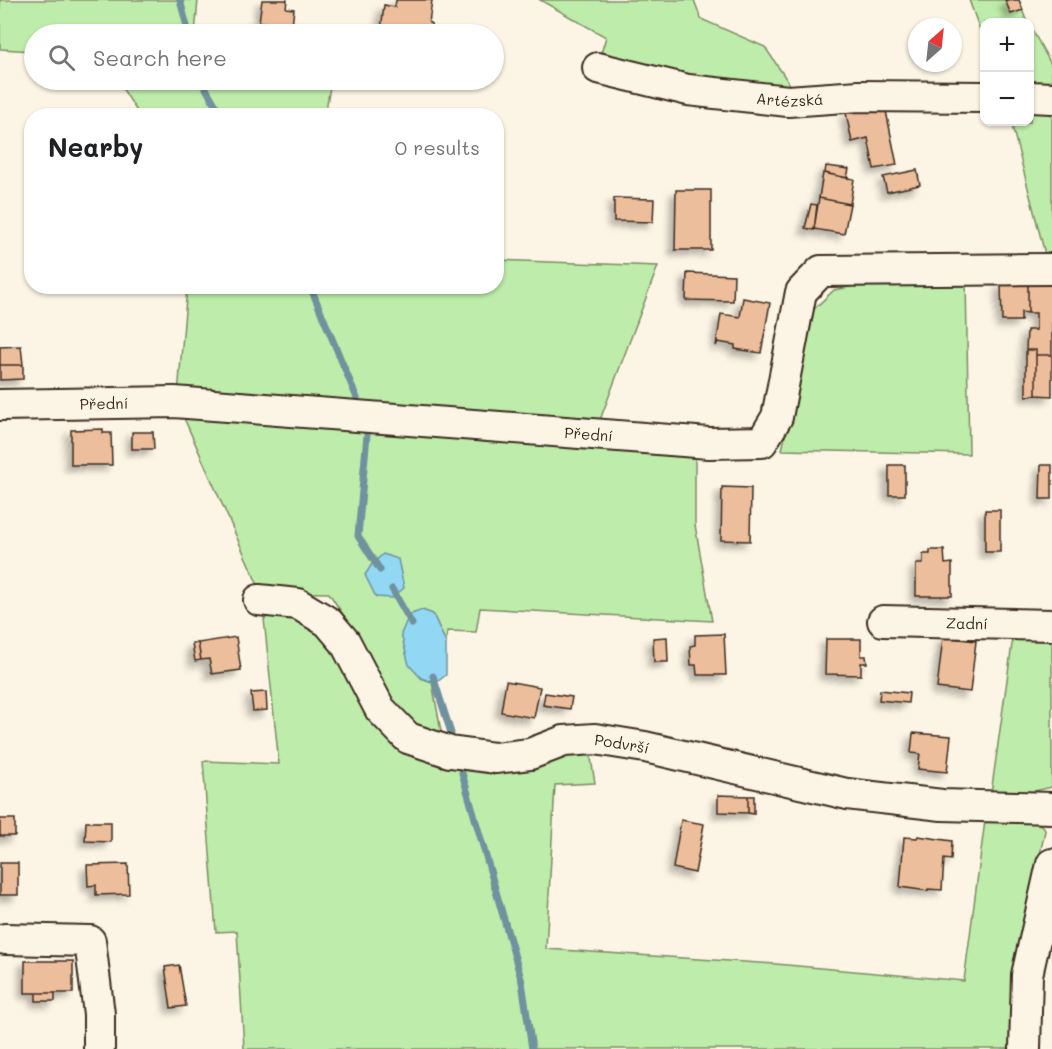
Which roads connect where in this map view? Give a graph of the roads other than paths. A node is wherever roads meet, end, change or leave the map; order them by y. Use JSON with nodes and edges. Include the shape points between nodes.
{"nodes":[{"id":1,"x":598,"y":68,"type":"dead end"},
{"id":2,"x":980,"y":97,"type":"edge"},
{"id":3,"x":1034,"y":97,"type":"edge"},
{"id":4,"x":1052,"y":98,"type":"edge"},
{"id":5,"x":1052,"y":269,"type":"edge"},
{"id":6,"x":0,"y":405,"type":"edge"},
{"id":7,"x":259,"y":600,"type":"dead end"},
{"id":8,"x":883,"y":621,"type":"dead end"},
{"id":9,"x":1052,"y":625,"type":"edge"},
{"id":10,"x":1052,"y":808,"type":"edge"},
{"id":11,"x":1052,"y":864,"type":"edge"},
{"id":12,"x":5,"y":939,"type":"dead end"},
{"id":13,"x":99,"y":1049,"type":"edge"},
{"id":14,"x":1024,"y":1049,"type":"edge"}],
"edges":[{"from":1,"to":2,"type":"street","name":"Artézská","via":[[688,90],[788,101],[859,96]]},
{"from":3,"to":4,"type":"street"},
{"from":5,"to":6,"type":"street","name":"Přední","via":[[821,271],[801,292],[777,417],[762,442],[709,443],[174,402]]},
{"from":7,"to":10,"type":"street","name":"Podvrší","via":[[298,604],[328,622],[345,642],[380,709],[408,738],[450,752],[495,758],[531,753],[564,741],[595,739],[847,794],[942,805]]},
{"from":8,"to":9,"type":"street","name":"Zadní"},
{"from":11,"to":14,"type":"street","via":[[1027,975]]},
{"from":12,"to":13,"type":"street","via":[[90,941]]}]}
